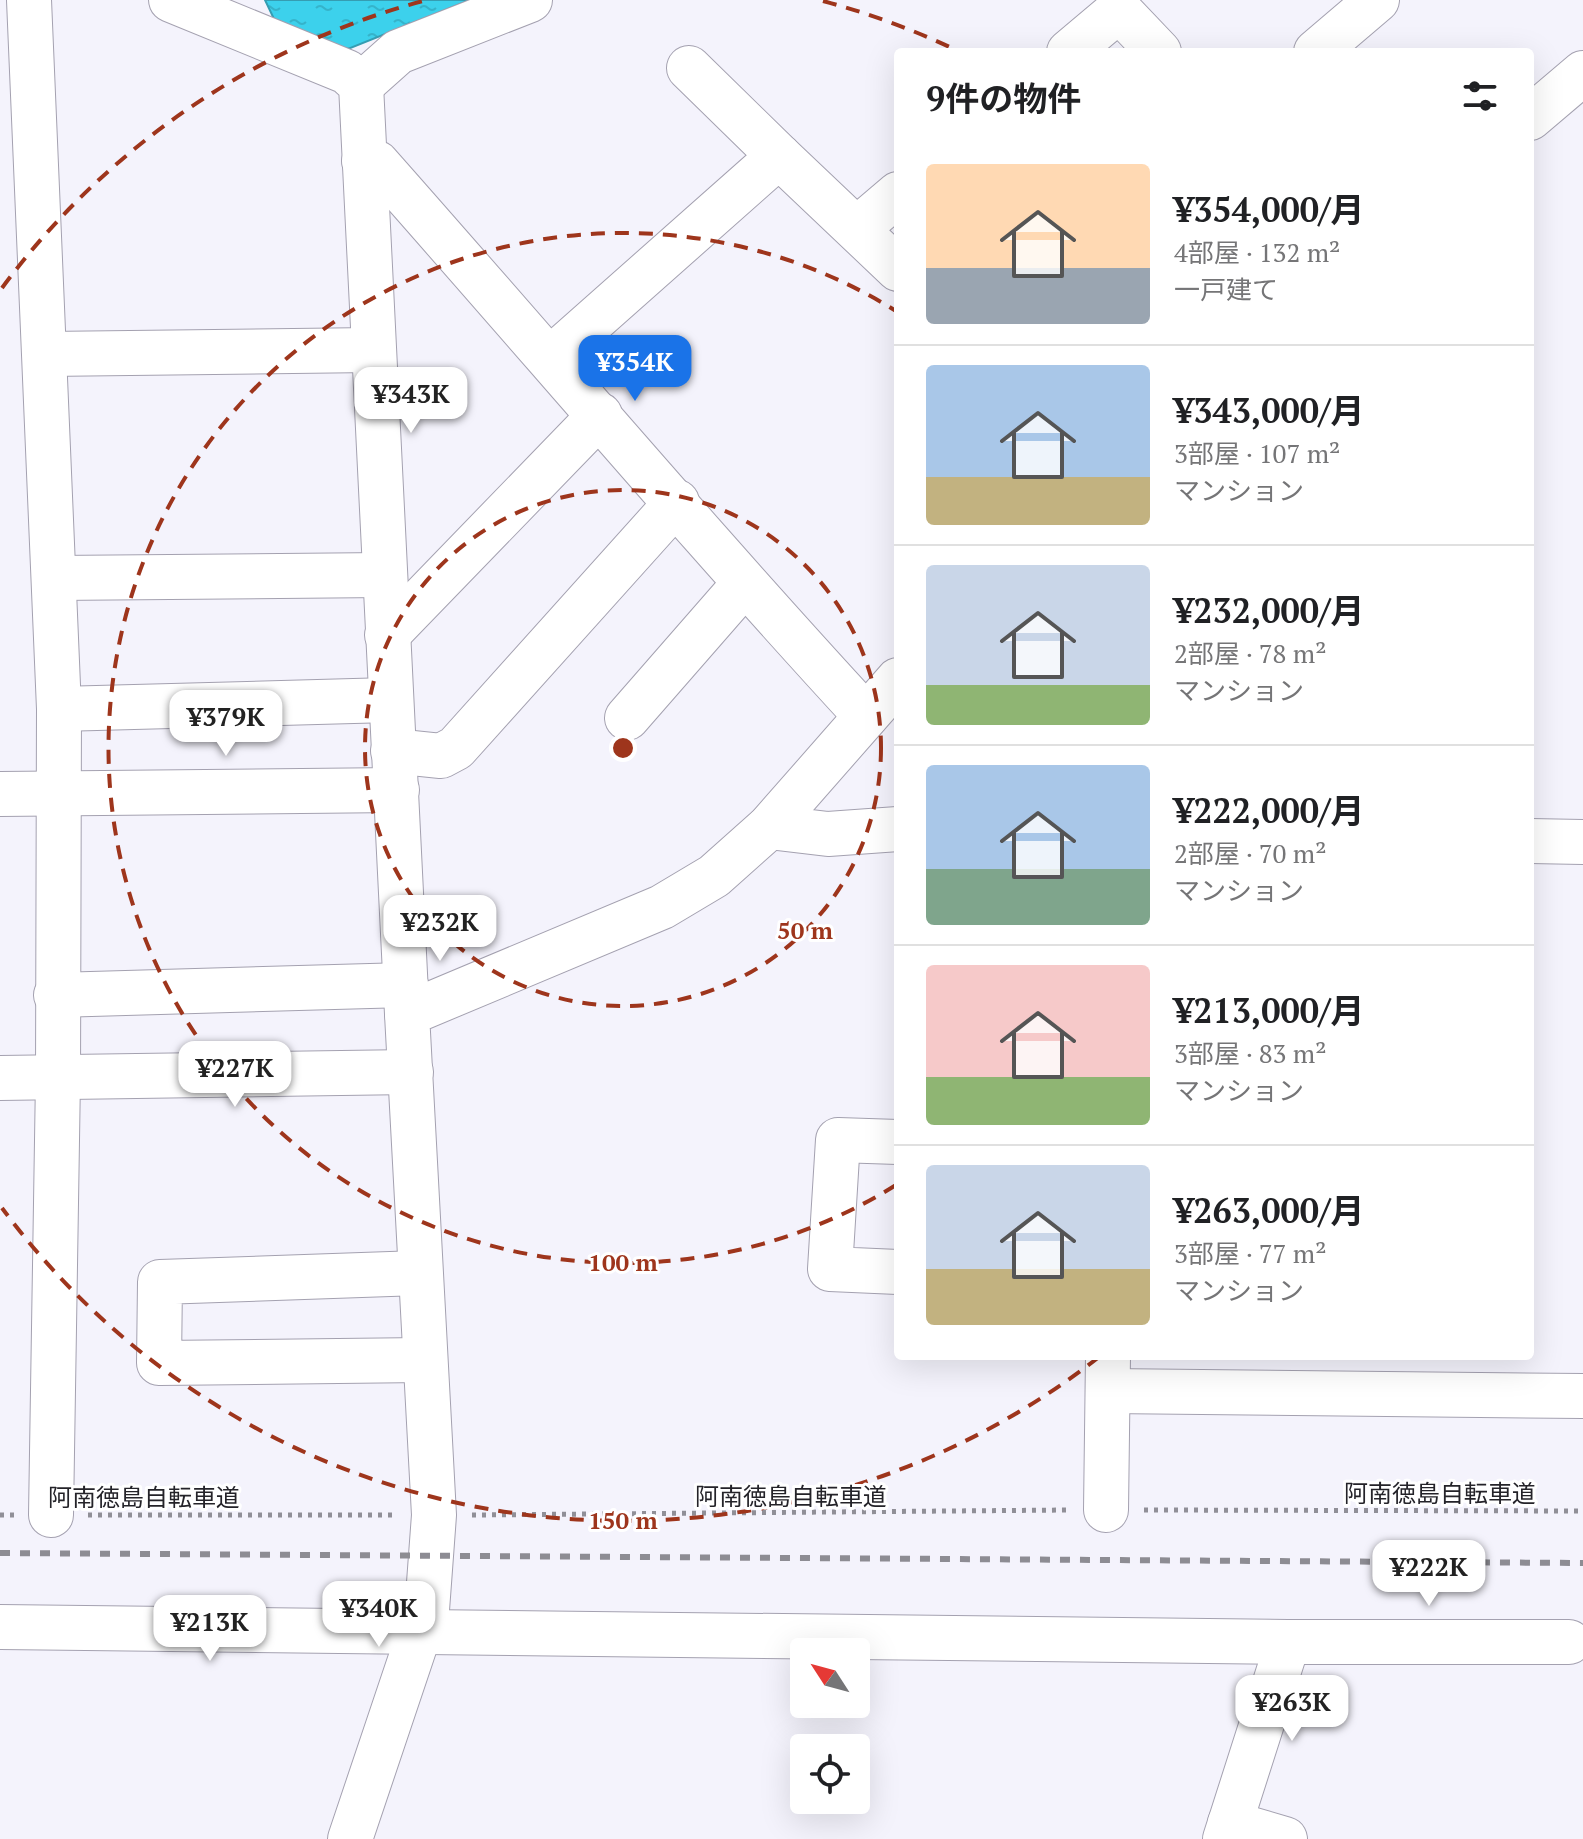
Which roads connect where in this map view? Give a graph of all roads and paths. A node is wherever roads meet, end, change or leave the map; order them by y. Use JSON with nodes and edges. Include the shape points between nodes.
{"nodes":[{"id":1,"x":29,"y":0,"type":"edge"},
{"id":2,"x":171,"y":0,"type":"edge"},
{"id":3,"x":530,"y":0,"type":"edge"},
{"id":4,"x":1377,"y":0,"type":"edge"},
{"id":5,"x":1074,"y":48,"type":"edge"},
{"id":6,"x":1155,"y":48,"type":"edge"},
{"id":7,"x":1321,"y":48,"type":"edge"},
{"id":8,"x":689,"y":68,"type":"dead end"},
{"id":9,"x":361,"y":85,"type":"junction"},
{"id":10,"x":1578,"y":87,"type":"edge"},
{"id":11,"x":1534,"y":115,"type":"edge"},
{"id":12,"x":779,"y":156,"type":"junction"},
{"id":13,"x":364,"y":161,"type":"junction"},
{"id":14,"x":894,"y":197,"type":"edge"},
{"id":15,"x":858,"y":228,"type":"junction"},
{"id":16,"x":894,"y":265,"type":"edge"},
{"id":17,"x":372,"y":350,"type":"junction"},
{"id":18,"x":46,"y":354,"type":"junction"},
{"id":19,"x":550,"y":359,"type":"junction"},
{"id":20,"x":600,"y":415,"type":"junction"},
{"id":21,"x":677,"y":502,"type":"junction"},
{"id":22,"x":384,"y":575,"type":"junction"},
{"id":23,"x":55,"y":578,"type":"junction"},
{"id":24,"x":744,"y":584,"type":"junction"},
{"id":25,"x":387,"y":635,"type":"junction"},
{"id":26,"x":894,"y":684,"type":"edge"},
{"id":27,"x":390,"y":700,"type":"junction"},
{"id":28,"x":59,"y":709,"type":"junction"},
{"id":29,"x":866,"y":716,"type":"junction"},
{"id":30,"x":627,"y":718,"type":"dead end"},
{"id":31,"x":395,"y":770,"type":"junction"},
{"id":32,"x":0,"y":794,"type":"edge"},
{"id":33,"x":56,"y":794,"type":"junction"},
{"id":34,"x":769,"y":827,"type":"junction"},
{"id":35,"x":894,"y":829,"type":"edge"},
{"id":36,"x":1534,"y":841,"type":"edge"},
{"id":37,"x":1583,"y":842,"type":"edge"},
{"id":38,"x":56,"y":995,"type":"junction"},
{"id":39,"x":406,"y":999,"type":"junction"},
{"id":40,"x":411,"y":1072,"type":"junction"},
{"id":41,"x":0,"y":1078,"type":"edge"},
{"id":42,"x":58,"y":1078,"type":"junction"},
{"id":43,"x":894,"y":1142,"type":"edge"},
{"id":44,"x":894,"y":1272,"type":"edge"},
{"id":45,"x":419,"y":1273,"type":"junction"},
{"id":46,"x":423,"y":1360,"type":"junction"},
{"id":47,"x":1108,"y":1374,"type":"edge"},
{"id":48,"x":1583,"y":1396,"type":"edge"},
{"id":49,"x":1106,"y":1510,"type":"junction"},
{"id":50,"x":1583,"y":1511,"type":"edge"},
{"id":51,"x":0,"y":1515,"type":"edge"},
{"id":52,"x":51,"y":1515,"type":"junction"},
{"id":53,"x":434,"y":1515,"type":"junction"},
{"id":54,"x":0,"y":1627,"type":"edge"},
{"id":55,"x":421,"y":1632,"type":"junction"},
{"id":56,"x":1288,"y":1642,"type":"junction"},
{"id":57,"x":1569,"y":1642,"type":"dead end"},
{"id":58,"x":1228,"y":1831,"type":"edge"},
{"id":59,"x":350,"y":1839,"type":"edge"},
{"id":60,"x":1285,"y":1839,"type":"edge"}],
"edges":[{"from":1,"to":18,"type":"street"},
{"from":2,"to":9,"type":"street","via":[[347,72]]},
{"from":3,"to":9,"type":"street","via":[[398,52]]},
{"from":4,"to":7,"type":"street"},
{"from":5,"to":6,"type":"street","via":[[1119,10]]},
{"from":8,"to":12,"type":"street"},
{"from":9,"to":13,"type":"street"},
{"from":10,"to":11,"type":"street"},
{"from":12,"to":15,"type":"street"},
{"from":12,"to":19,"type":"street"},
{"from":13,"to":17,"type":"street"},
{"from":13,"to":19,"type":"street","via":[[377,163]]},
{"from":14,"to":15,"type":"street"},
{"from":15,"to":16,"type":"street"},
{"from":17,"to":18,"type":"street"},
{"from":17,"to":22,"type":"street"},
{"from":18,"to":23,"type":"street"},
{"from":19,"to":20,"type":"street"},
{"from":20,"to":21,"type":"street"},
{"from":20,"to":25,"type":"street"},
{"from":21,"to":24,"type":"street"},
{"from":21,"to":31,"type":"street","via":[[456,748]]},
{"from":22,"to":23,"type":"street"},
{"from":22,"to":25,"type":"street"},
{"from":23,"to":28,"type":"street"},
{"from":24,"to":29,"type":"street"},
{"from":24,"to":30,"type":"street"},
{"from":25,"to":27,"type":"street"},
{"from":26,"to":29,"type":"street"},
{"from":27,"to":28,"type":"street"},
{"from":27,"to":31,"type":"street"},
{"from":28,"to":33,"type":"street"},
{"from":29,"to":34,"type":"street"},
{"from":31,"to":33,"type":"street"},
{"from":31,"to":39,"type":"street"},
{"from":32,"to":33,"type":"street"},
{"from":33,"to":38,"type":"street"},
{"from":34,"to":35,"type":"street","via":[[828,834]]},
{"from":34,"to":39,"type":"street","via":[[714,876],[662,907]]},
{"from":36,"to":37,"type":"street"},
{"from":38,"to":39,"type":"street"},
{"from":38,"to":42,"type":"street"},
{"from":39,"to":40,"type":"street"},
{"from":40,"to":42,"type":"street"},
{"from":40,"to":45,"type":"street"},
{"from":41,"to":42,"type":"street"},
{"from":42,"to":52,"type":"street"},
{"from":43,"to":44,"type":"street","via":[[838,1140],[830,1269]]},
{"from":45,"to":46,"type":"street"},
{"from":45,"to":46,"type":"street","via":[[160,1282],[159,1363]]},
{"from":46,"to":53,"type":"street"},
{"from":47,"to":48,"type":"street"},
{"from":47,"to":49,"type":"street"},
{"from":49,"to":50,"type":"path","name":"阿南徳島自転車道"},
{"from":49,"to":53,"type":"path","name":"阿南徳島自転車道"},
{"from":51,"to":52,"type":"path","name":"阿南徳島自転車道"},
{"from":52,"to":53,"type":"path","name":"阿南徳島自転車道"},
{"from":53,"to":55,"type":"street"},
{"from":54,"to":55,"type":"street"},
{"from":55,"to":56,"type":"street"},
{"from":55,"to":59,"type":"street"},
{"from":56,"to":57,"type":"street"},
{"from":56,"to":58,"type":"street"},
{"from":58,"to":60,"type":"street"}]}
